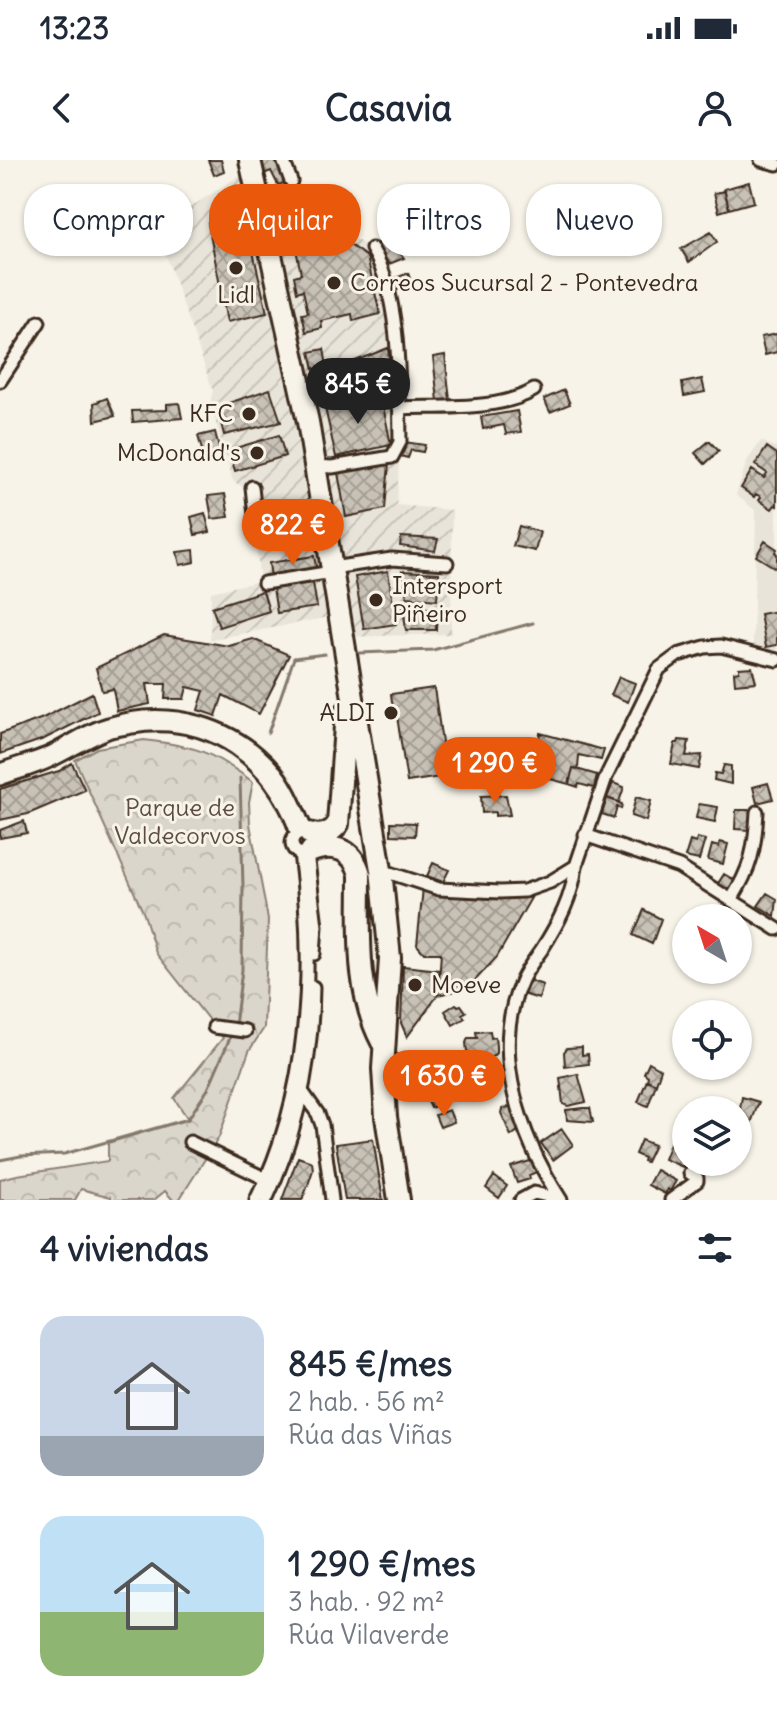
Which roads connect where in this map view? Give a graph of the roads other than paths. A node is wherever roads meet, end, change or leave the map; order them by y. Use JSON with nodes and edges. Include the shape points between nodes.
{"nodes":[{"id":1,"x":283,"y":160,"type":"edge"},
{"id":2,"x":761,"y":160,"type":"edge"},
{"id":3,"x":253,"y":161,"type":"edge"},
{"id":4,"x":777,"y":164,"type":"edge"},
{"id":5,"x":291,"y":181,"type":"dead end"},
{"id":6,"x":372,"y":249,"type":"dead end"},
{"id":7,"x":39,"y":322,"type":"dead end"},
{"id":8,"x":0,"y":381,"type":"edge"},
{"id":9,"x":534,"y":390,"type":"dead end"},
{"id":10,"x":399,"y":408,"type":"junction"},
{"id":11,"x":315,"y":466,"type":"junction"},
{"id":12,"x":252,"y":487,"type":"dead end"},
{"id":13,"x":257,"y":534,"type":"dead end"},
{"id":14,"x":447,"y":563,"type":"dead end"},
{"id":15,"x":332,"y":570,"type":"junction"},
{"id":16,"x":264,"y":583,"type":"dead end"},
{"id":17,"x":777,"y":660,"type":"edge"},
{"id":18,"x":347,"y":664,"type":"junction"},
{"id":19,"x":0,"y":770,"type":"edge"},
{"id":20,"x":0,"y":779,"type":"edge"},
{"id":21,"x":757,"y":812,"type":"dead end"},
{"id":22,"x":585,"y":835,"type":"junction"},
{"id":23,"x":305,"y":843,"type":"junction"},
{"id":24,"x":576,"y":866,"type":"junction"},
{"id":25,"x":381,"y":870,"type":"junction"},
{"id":26,"x":731,"y":900,"type":"junction"},
{"id":27,"x":776,"y":927,"type":"edge"},
{"id":28,"x":214,"y":1027,"type":"dead end"},
{"id":29,"x":245,"y":1031,"type":"dead end"},
{"id":30,"x":384,"y":1046,"type":"junction"},
{"id":31,"x":301,"y":1090,"type":"junction"},
{"id":32,"x":190,"y":1142,"type":"dead end"},
{"id":33,"x":694,"y":1176,"type":"edge"},
{"id":34,"x":266,"y":1179,"type":"junction"},
{"id":35,"x":560,"y":1199,"type":"edge"},
{"id":36,"x":256,"y":1200,"type":"edge"},
{"id":37,"x":266,"y":1200,"type":"edge"},
{"id":38,"x":332,"y":1200,"type":"edge"},
{"id":39,"x":399,"y":1200,"type":"edge"},
{"id":40,"x":521,"y":1200,"type":"edge"},
{"id":41,"x":671,"y":1200,"type":"edge"}],
"edges":[{"from":1,"to":5,"type":"street"},
{"from":2,"to":4,"type":"street"},
{"from":3,"to":11,"type":"highway"},
{"from":6,"to":10,"type":"street","via":[[381,263],[394,316]]},
{"from":7,"to":8,"type":"street"},
{"from":9,"to":10,"type":"street","via":[[503,402]]},
{"from":10,"to":11,"type":"street","via":[[400,442],[392,457]]},
{"from":11,"to":15,"type":"highway"},
{"from":12,"to":13,"type":"street"},
{"from":14,"to":15,"type":"street","via":[[392,559]]},
{"from":15,"to":16,"type":"street"},
{"from":15,"to":18,"type":"highway"},
{"from":17,"to":22,"type":"street","via":[[705,647],[678,655],[659,669],[606,777]]},
{"from":18,"to":23,"type":"highway","via":[[338,824]]},
{"from":18,"to":25,"type":"highway"},
{"from":19,"to":23,"type":"street","via":[[109,723],[146,716],[207,724],[248,747],[276,771],[290,793]]},
{"from":20,"to":23,"type":"street","via":[[49,762],[109,731],[176,725],[206,732],[245,754],[283,799]]},
{"from":21,"to":26,"type":"street","via":[[755,851]]},
{"from":22,"to":24,"type":"street"},
{"from":22,"to":26,"type":"street","via":[[671,863]]},
{"from":23,"to":30,"type":"highway","via":[[336,847],[358,866],[362,974],[370,1014]]},
{"from":23,"to":31,"type":"street","via":[[316,926],[312,1022]]},
{"from":23,"to":34,"type":"street","via":[[304,1020],[289,1110]]},
{"from":24,"to":25,"type":"street","via":[[524,891],[500,892],[439,889]]},
{"from":24,"to":35,"type":"street","via":[[565,910],[522,980],[509,1045],[520,1118]]},
{"from":25,"to":30,"type":"highway","via":[[390,958]]},
{"from":26,"to":27,"type":"street"},
{"from":28,"to":29,"type":"street"},
{"from":30,"to":39,"type":"highway","via":[[386,1117]]},
{"from":31,"to":37,"type":"street","via":[[284,1158]]},
{"from":31,"to":38,"type":"street","via":[[322,1125]]},
{"from":32,"to":34,"type":"street"},
{"from":33,"to":41,"type":"street","via":[[697,1181]]},
{"from":34,"to":36,"type":"street"},
{"from":35,"to":40,"type":"street","via":[[534,1193]]}]}
